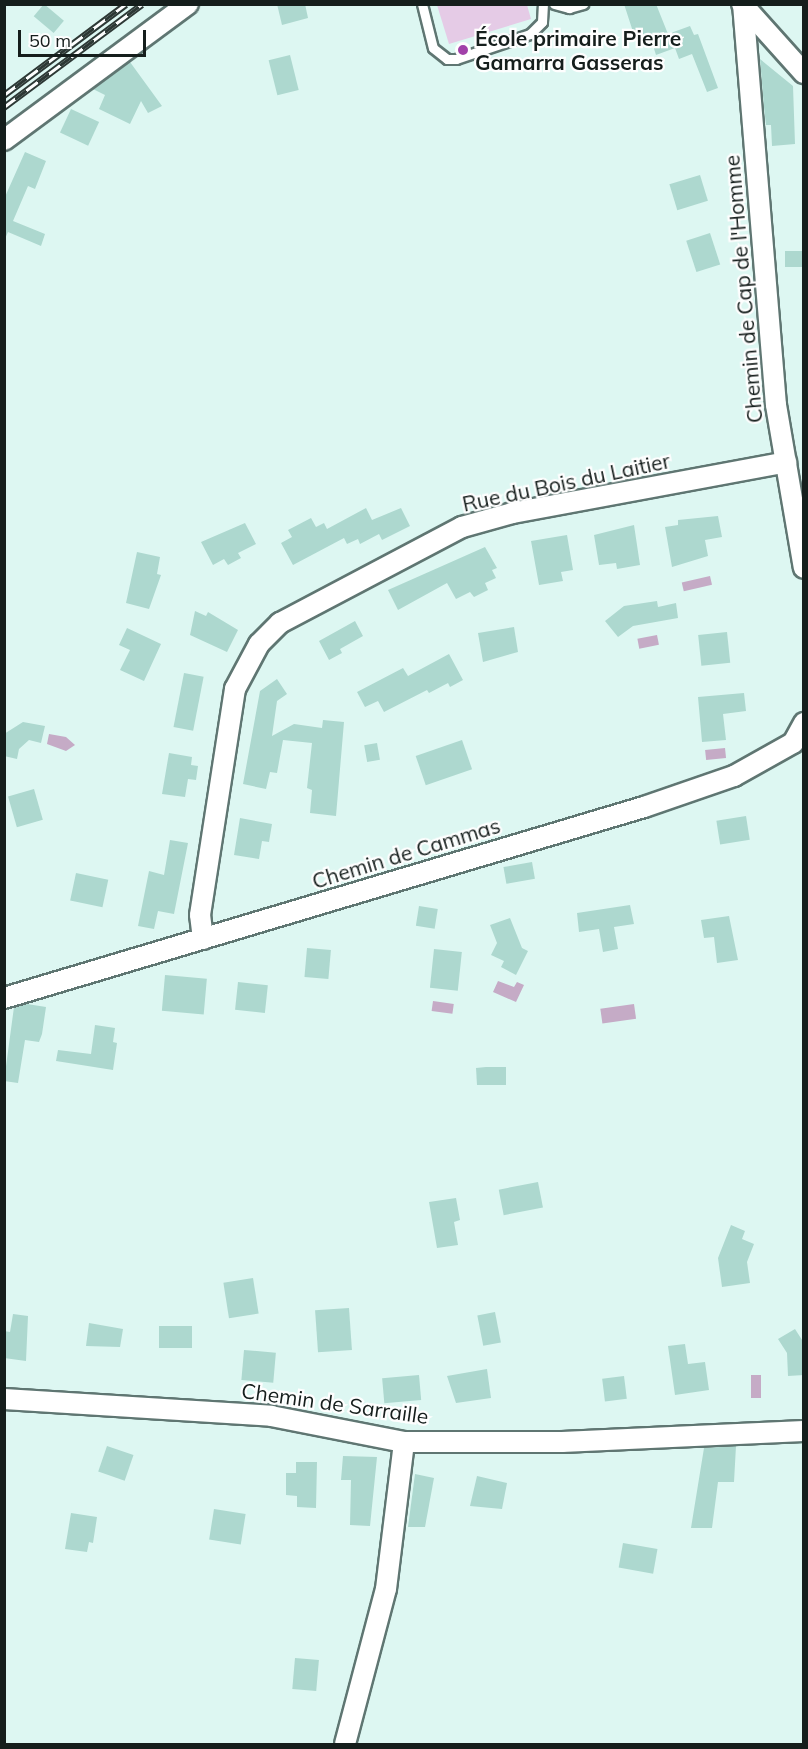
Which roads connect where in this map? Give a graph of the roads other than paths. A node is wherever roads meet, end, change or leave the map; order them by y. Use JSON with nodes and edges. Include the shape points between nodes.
{"nodes":[{"id":1,"x":188,"y":4,"type":"edge"},
{"id":2,"x":422,"y":4,"type":"edge"},
{"id":3,"x":543,"y":4,"type":"edge"},
{"id":4,"x":554,"y":4,"type":"edge"},
{"id":5,"x":583,"y":4,"type":"edge"},
{"id":6,"x":743,"y":5,"type":"edge"},
{"id":7,"x":804,"y":73,"type":"edge"},
{"id":8,"x":4,"y":140,"type":"edge"},
{"id":9,"x":786,"y":462,"type":"junction"},
{"id":10,"x":804,"y":568,"type":"edge"},
{"id":11,"x":804,"y":723,"type":"edge"},
{"id":12,"x":203,"y":939,"type":"junction"},
{"id":13,"x":4,"y":998,"type":"edge"},
{"id":14,"x":4,"y":1399,"type":"edge"},
{"id":15,"x":804,"y":1431,"type":"edge"},
{"id":16,"x":404,"y":1442,"type":"junction"},
{"id":17,"x":345,"y":1744,"type":"edge"}],
"edges":[{"from":1,"to":8,"type":"street"},
{"from":2,"to":3,"type":"lane","via":[[433,48],[447,59],[530,34],[542,21]]},
{"from":4,"to":5,"type":"lane","via":[[569,8]]},
{"from":6,"to":7,"type":"street"},
{"from":6,"to":9,"type":"street","name":"Chemin de Cap de l'Homme","via":[[776,405]]},
{"from":9,"to":10,"type":"street","name":"Chemin de Cap de l'Homme"},
{"from":9,"to":12,"type":"street","name":"Rue du Bois du Laitier","via":[[512,513],[462,527],[280,622],[259,644],[235,689],[200,915]]},
{"from":11,"to":12,"type":"street","name":"Chemin de Cammas","via":[[793,743],[734,776],[644,807]]},
{"from":12,"to":13,"type":"street","name":"Chemin de Cammas"},
{"from":14,"to":16,"type":"street","name":"Chemin de Sarraille","via":[[271,1416]]},
{"from":15,"to":16,"type":"street","name":"Chemin de Sarraille","via":[[562,1442]]},
{"from":16,"to":17,"type":"street","via":[[386,1589]]}]}
